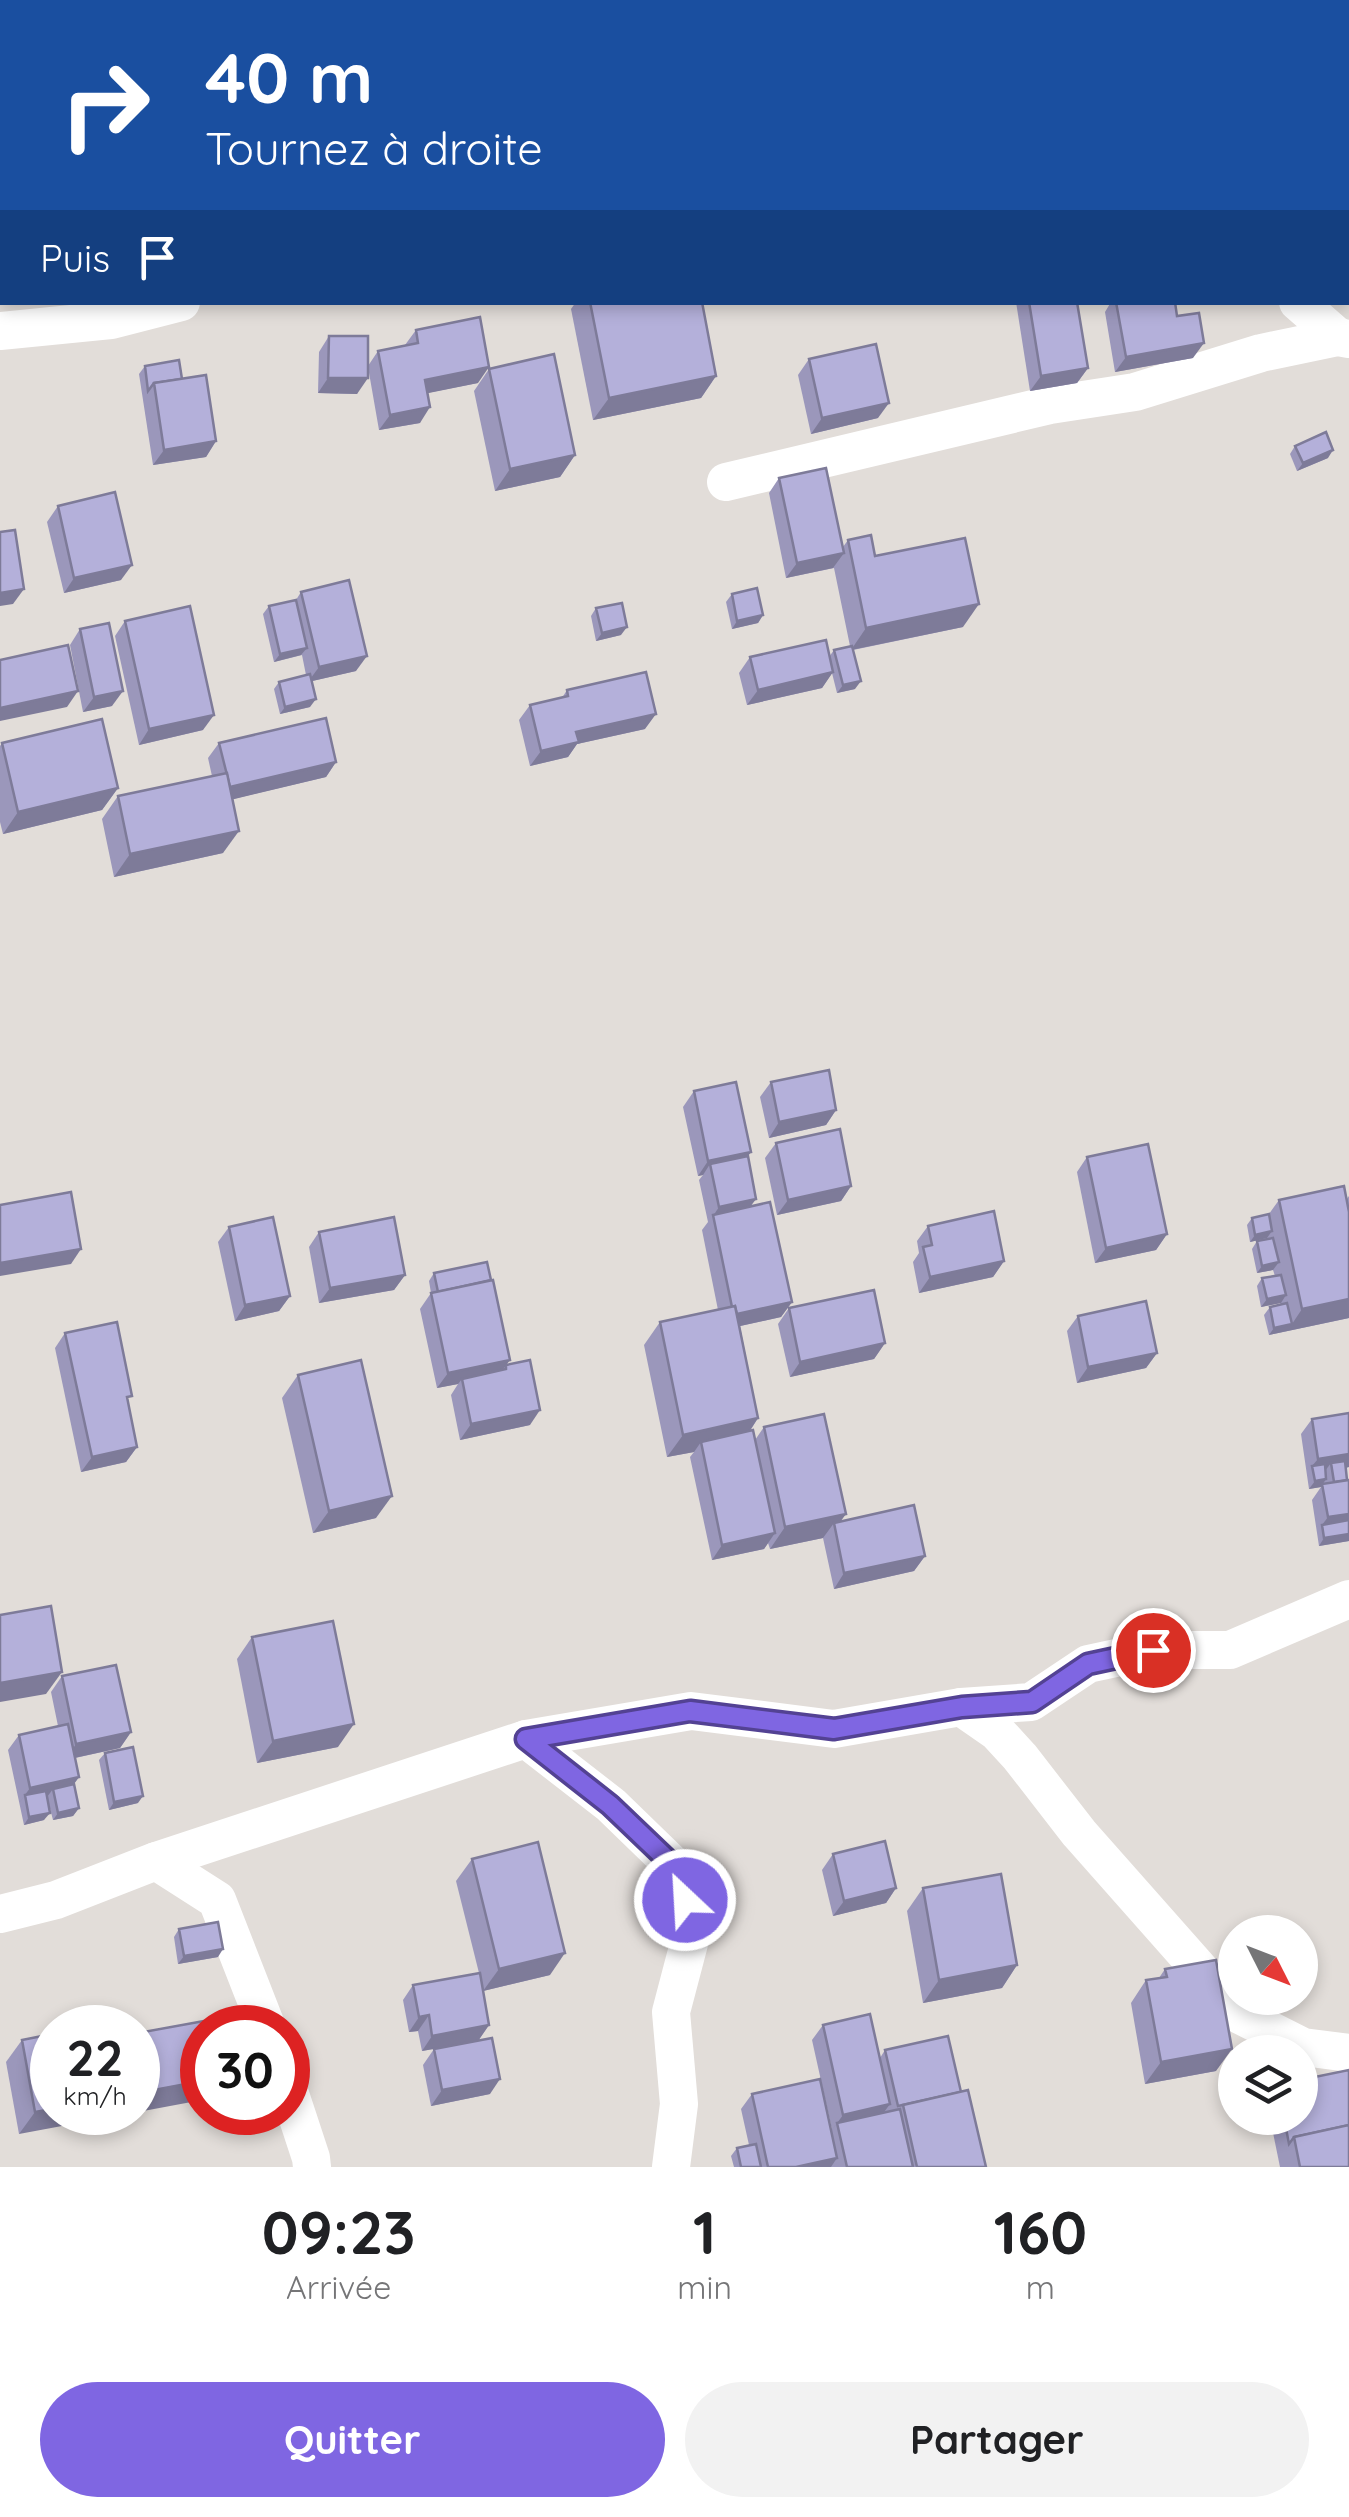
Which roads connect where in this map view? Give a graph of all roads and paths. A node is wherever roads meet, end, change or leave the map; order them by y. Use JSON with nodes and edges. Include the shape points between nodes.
{"nodes":[{"id":1,"x":169,"y":305,"type":"edge"},
{"id":2,"x":1302,"y":305,"type":"edge"},
{"id":3,"x":0,"y":331,"type":"edge"},
{"id":4,"x":1344,"y":338,"type":"edge"},
{"id":5,"x":726,"y":482,"type":"dead end"},
{"id":6,"x":1349,"y":1600,"type":"edge"},
{"id":7,"x":962,"y":1707,"type":"junction"},
{"id":8,"x":526,"y":1739,"type":"junction"},
{"id":9,"x":156,"y":1861,"type":"junction"},
{"id":10,"x":0,"y":1914,"type":"edge"},
{"id":11,"x":258,"y":2005,"type":"edge"},
{"id":12,"x":1349,"y":2053,"type":"edge"},
{"id":13,"x":303,"y":2135,"type":"edge"},
{"id":14,"x":312,"y":2167,"type":"edge"},
{"id":15,"x":671,"y":2167,"type":"edge"}],
"edges":[{"from":1,"to":3,"type":"street","via":[[111,320]]},
{"from":2,"to":4,"type":"street"},
{"from":4,"to":5,"type":"street"},
{"from":6,"to":7,"type":"street","via":[[1230,1650],[1120,1657],[1088,1664],[1032,1702]]},
{"from":7,"to":8,"type":"street","via":[[834,1729],[690,1711]]},
{"from":7,"to":12,"type":"street","via":[[1020,1756],[1240,2015],[1303,2047]]},
{"from":8,"to":9,"type":"street"},
{"from":8,"to":15,"type":"street","via":[[678,1870],[692,1932],[670,2012],[678,2104]]},
{"from":9,"to":10,"type":"street"},
{"from":9,"to":11,"type":"street","via":[[217,1900]]},
{"from":13,"to":14,"type":"street"}]}
